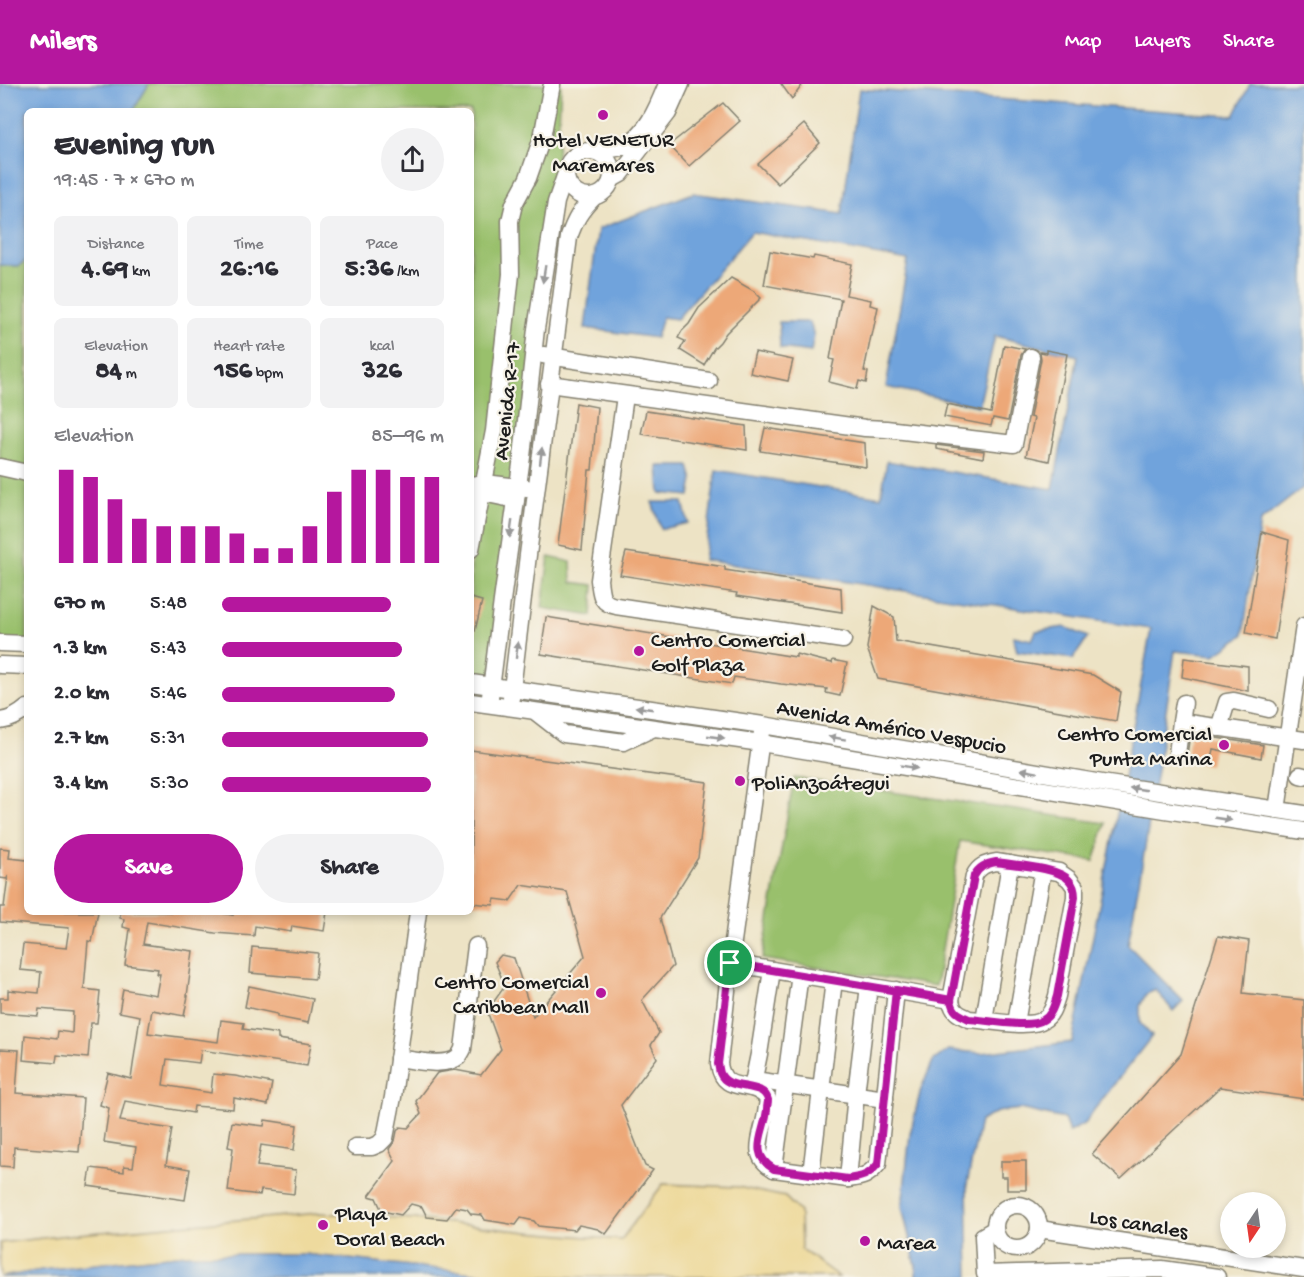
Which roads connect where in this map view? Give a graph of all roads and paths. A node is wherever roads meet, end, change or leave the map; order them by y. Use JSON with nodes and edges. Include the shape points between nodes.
{"nodes":[{"id":1,"x":552,"y":84,"type":"edge"},
{"id":2,"x":658,"y":84,"type":"edge"},
{"id":3,"x":667,"y":84,"type":"edge"},
{"id":4,"x":681,"y":84,"type":"edge"},
{"id":5,"x":657,"y":107,"type":"junction"},
{"id":6,"x":589,"y":151,"type":"junction"},
{"id":7,"x":565,"y":176,"type":"junction"},
{"id":8,"x":612,"y":179,"type":"junction"},
{"id":9,"x":593,"y":198,"type":"junction"},
{"id":10,"x":550,"y":235,"type":"junction"},
{"id":11,"x":569,"y":237,"type":"junction"},
{"id":12,"x":533,"y":353,"type":"junction"},
{"id":13,"x":553,"y":357,"type":"junction"},
{"id":14,"x":1031,"y":357,"type":"dead end"},
{"id":15,"x":709,"y":381,"type":"dead end"},
{"id":16,"x":549,"y":384,"type":"junction"},
{"id":17,"x":625,"y":396,"type":"junction"},
{"id":18,"x":0,"y":467,"type":"edge"},
{"id":19,"x":24,"y":472,"type":"edge"},
{"id":20,"x":477,"y":487,"type":"edge"},
{"id":21,"x":537,"y":490,"type":"junction"},
{"id":22,"x":517,"y":493,"type":"junction"},
{"id":23,"x":474,"y":518,"type":"edge"},
{"id":24,"x":1304,"y":626,"type":"edge"},
{"id":25,"x":843,"y":640,"type":"dead end"},
{"id":26,"x":0,"y":643,"type":"edge"},
{"id":27,"x":24,"y":644,"type":"edge"},
{"id":28,"x":0,"y":665,"type":"edge"},
{"id":29,"x":24,"y":666,"type":"edge"},
{"id":30,"x":474,"y":683,"type":"edge"},
{"id":31,"x":492,"y":686,"type":"junction"},
{"id":32,"x":512,"y":689,"type":"junction"},
{"id":33,"x":474,"y":702,"type":"edge"},
{"id":34,"x":1184,"y":702,"type":"dead end"},
{"id":35,"x":489,"y":705,"type":"junction"},
{"id":36,"x":510,"y":708,"type":"junction"},
{"id":37,"x":1269,"y":709,"type":"dead end"},
{"id":38,"x":24,"y":710,"type":"edge"},
{"id":39,"x":0,"y":721,"type":"edge"},
{"id":40,"x":1181,"y":722,"type":"junction"},
{"id":41,"x":763,"y":725,"type":"junction"},
{"id":42,"x":1219,"y":728,"type":"junction"},
{"id":43,"x":1296,"y":739,"type":"edge"},
{"id":44,"x":761,"y":743,"type":"junction"},
{"id":45,"x":1177,"y":754,"type":"dead end"},
{"id":46,"x":1107,"y":792,"type":"junction"},
{"id":47,"x":1167,"y":802,"type":"junction"},
{"id":48,"x":1278,"y":810,"type":"junction"},
{"id":49,"x":1304,"y":814,"type":"edge"},
{"id":50,"x":1304,"y":831,"type":"edge"},
{"id":51,"x":1010,"y":864,"type":"junction"},
{"id":52,"x":1043,"y":869,"type":"junction"},
{"id":53,"x":418,"y":915,"type":"edge"},
{"id":54,"x":476,"y":946,"type":"dead end"},
{"id":55,"x":730,"y":963,"type":"junction"},
{"id":56,"x":772,"y":970,"type":"junction"},
{"id":57,"x":800,"y":974,"type":"junction"},
{"id":58,"x":834,"y":980,"type":"junction"},
{"id":59,"x":869,"y":986,"type":"junction"},
{"id":60,"x":896,"y":990,"type":"junction"},
{"id":61,"x":951,"y":1000,"type":"junction"},
{"id":62,"x":984,"y":1020,"type":"junction"},
{"id":63,"x":1016,"y":1023,"type":"junction"},
{"id":64,"x":398,"y":1058,"type":"junction"},
{"id":65,"x":753,"y":1084,"type":"junction"},
{"id":66,"x":784,"y":1084,"type":"junction"},
{"id":67,"x":821,"y":1089,"type":"junction"},
{"id":68,"x":856,"y":1094,"type":"junction"},
{"id":69,"x":885,"y":1098,"type":"junction"},
{"id":70,"x":355,"y":1147,"type":"dead end"},
{"id":71,"x":774,"y":1169,"type":"junction"},
{"id":72,"x":811,"y":1174,"type":"junction"},
{"id":73,"x":848,"y":1179,"type":"junction"},
{"id":74,"x":995,"y":1229,"type":"junction"},
{"id":75,"x":1039,"y":1229,"type":"junction"},
{"id":76,"x":1304,"y":1269,"type":"edge"},
{"id":77,"x":1217,"y":1277,"type":"edge"}],
"edges":[{"from":1,"to":20,"type":"street","via":[[542,138],[510,221],[511,273],[494,431]]},
{"from":2,"to":5,"type":"street"},
{"from":3,"to":5,"type":"street"},
{"from":4,"to":8,"type":"street","name":"Avenida R-17","via":[[668,113],[621,174]]},
{"from":5,"to":6,"type":"street","via":[[636,137],[623,146]]},
{"from":6,"to":7,"type":"street","name":"Avenida R-17","via":[[572,158]]},
{"from":6,"to":8,"type":"street","via":[[609,162]]},
{"from":7,"to":9,"type":"street","via":[[577,195]]},
{"from":7,"to":10,"type":"street","name":"Avenida R-17"},
{"from":8,"to":9,"type":"street","name":"Avenida R-17","via":[[606,191]]},
{"from":9,"to":11,"type":"street","name":"Avenida R-17","via":[[575,219]]},
{"from":10,"to":11,"type":"street"},
{"from":10,"to":12,"type":"street","name":"Avenida R-17","one_way":true},
{"from":11,"to":13,"type":"street","name":"Avenida R-17"},
{"from":12,"to":13,"type":"street"},
{"from":12,"to":22,"type":"street","name":"Avenida R-17"},
{"from":13,"to":15,"type":"street"},
{"from":13,"to":16,"type":"street","name":"Avenida R-17"},
{"from":14,"to":17,"type":"street","via":[[1014,444]]},
{"from":16,"to":17,"type":"street"},
{"from":21,"to":16,"type":"street","name":"Avenida R-17","one_way":true},
{"from":17,"to":25,"type":"street","via":[[599,580],[601,597],[616,606]]},
{"from":18,"to":19,"type":"street"},
{"from":20,"to":22,"type":"street"},
{"from":20,"to":23,"type":"street"},
{"from":21,"to":22,"type":"street"},
{"from":32,"to":21,"type":"street","name":"Avenida R-17","one_way":true},
{"from":22,"to":31,"type":"street","name":"Avenida R-17","one_way":true},
{"from":24,"to":43,"type":"street"},
{"from":26,"to":27,"type":"street"},
{"from":28,"to":29,"type":"street"},
{"from":30,"to":31,"type":"street","name":"Avenida Américo Vespucio"},
{"from":31,"to":32,"type":"street","name":"Avenida Américo Vespucio"},
{"from":31,"to":35,"type":"street","name":"Avenida R-17"},
{"from":32,"to":36,"type":"street","name":"Avenida R-17"},
{"from":41,"to":32,"type":"street","name":"Avenida Américo Vespucio","one_way":true},
{"from":33,"to":35,"type":"street","name":"Avenida Américo Vespucio"},
{"from":34,"to":40,"type":"street"},
{"from":35,"to":36,"type":"street","name":"Avenida Américo Vespucio"},
{"from":36,"to":44,"type":"street","name":"Avenida Américo Vespucio","one_way":true},
{"from":37,"to":42,"type":"street","via":[[1227,702]]},
{"from":38,"to":39,"type":"street"},
{"from":40,"to":42,"type":"street"},
{"from":40,"to":45,"type":"street"},
{"from":41,"to":44,"type":"street"},
{"from":46,"to":41,"type":"street","name":"Avenida Américo Vespucio","one_way":true},
{"from":42,"to":43,"type":"street"},
{"from":43,"to":48,"type":"street"},
{"from":44,"to":46,"type":"street","name":"Avenida Américo Vespucio","one_way":true},
{"from":44,"to":55,"type":"street"},
{"from":46,"to":47,"type":"street","name":"Avenida Américo Vespucio"},
{"from":47,"to":48,"type":"street","name":"Avenida Américo Vespucio"},
{"from":47,"to":50,"type":"street","name":"Avenida Américo Vespucio","one_way":true},
{"from":48,"to":49,"type":"street","name":"Avenida Américo Vespucio"},
{"from":51,"to":52,"type":"street"},
{"from":51,"to":61,"type":"street","via":[[986,864],[974,876]]},
{"from":51,"to":62,"type":"street"},
{"from":52,"to":63,"type":"street"},
{"from":52,"to":63,"type":"street","via":[[1059,872],[1074,887],[1067,943],[1052,1011],[1031,1025]]},
{"from":53,"to":64,"type":"street"},
{"from":54,"to":64,"type":"street","via":[[464,1049],[458,1057],[441,1063]]},
{"from":55,"to":56,"type":"street"},
{"from":55,"to":65,"type":"street","via":[[718,1064],[720,1073],[733,1085]]},
{"from":56,"to":57,"type":"street"},
{"from":56,"to":65,"type":"street"},
{"from":57,"to":58,"type":"street"},
{"from":57,"to":66,"type":"street"},
{"from":58,"to":59,"type":"street"},
{"from":58,"to":67,"type":"street"},
{"from":59,"to":60,"type":"street"},
{"from":59,"to":68,"type":"street"},
{"from":60,"to":61,"type":"street"},
{"from":60,"to":69,"type":"street"},
{"from":61,"to":62,"type":"street","via":[[952,1008],[960,1015]]},
{"from":62,"to":63,"type":"street"},
{"from":64,"to":70,"type":"street","via":[[385,1138],[372,1147]]},
{"from":65,"to":66,"type":"street"},
{"from":65,"to":71,"type":"street","via":[[768,1099],[758,1146],[765,1164]]},
{"from":66,"to":67,"type":"street"},
{"from":66,"to":71,"type":"street"},
{"from":67,"to":68,"type":"street"},
{"from":67,"to":72,"type":"street"},
{"from":68,"to":69,"type":"street"},
{"from":68,"to":73,"type":"street"},
{"from":69,"to":73,"type":"street","via":[[878,1164],[870,1173]]},
{"from":71,"to":72,"type":"street"},
{"from":72,"to":73,"type":"street"},
{"from":74,"to":75,"type":"street","via":[[1005,1246],[1016,1249],[1032,1244]]},
{"from":74,"to":75,"type":"street","via":[[999,1215],[1014,1205],[1031,1210]]},
{"from":74,"to":77,"type":"street","via":[[983,1236],[985,1274],[1162,1269]]},
{"from":75,"to":76,"type":"street","name":"Los canales"}]}
